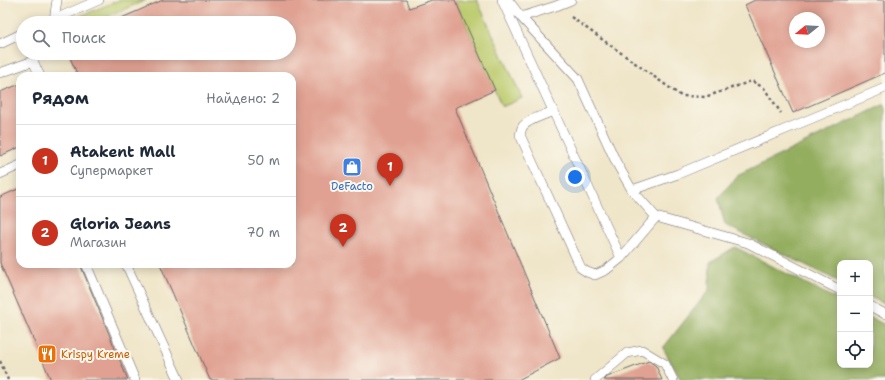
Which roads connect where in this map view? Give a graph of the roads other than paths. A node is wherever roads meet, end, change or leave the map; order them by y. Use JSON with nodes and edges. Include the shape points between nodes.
{"nodes":[{"id":1,"x":57,"y":0,"type":"edge"},
{"id":2,"x":99,"y":0,"type":"edge"},
{"id":3,"x":502,"y":0,"type":"edge"},
{"id":4,"x":508,"y":0,"type":"edge"},
{"id":5,"x":571,"y":0,"type":"edge"},
{"id":6,"x":52,"y":16,"type":"edge"},
{"id":7,"x":62,"y":16,"type":"edge"},
{"id":8,"x":521,"y":17,"type":"junction"},
{"id":9,"x":16,"y":36,"type":"edge"},
{"id":10,"x":0,"y":44,"type":"edge"},
{"id":11,"x":38,"y":72,"type":"edge"},
{"id":12,"x":0,"y":73,"type":"edge"},
{"id":13,"x":885,"y":88,"type":"edge"},
{"id":14,"x":553,"y":111,"type":"junction"},
{"id":15,"x":16,"y":167,"type":"edge"},
{"id":16,"x":0,"y":174,"type":"edge"},
{"id":17,"x":632,"y":190,"type":"junction"},
{"id":18,"x":656,"y":217,"type":"junction"},
{"id":19,"x":621,"y":258,"type":"junction"},
{"id":20,"x":88,"y":268,"type":"edge"},
{"id":21,"x":128,"y":268,"type":"edge"},
{"id":22,"x":837,"y":288,"type":"edge"},
{"id":23,"x":873,"y":308,"type":"edge"},
{"id":24,"x":885,"y":314,"type":"edge"},
{"id":25,"x":136,"y":380,"type":"edge"},
{"id":26,"x":179,"y":380,"type":"edge"},
{"id":27,"x":595,"y":380,"type":"edge"},
{"id":28,"x":673,"y":380,"type":"edge"}],
"edges":[{"from":1,"to":6,"type":"lane"},
{"from":2,"to":7,"type":"lane"},
{"from":3,"to":14,"type":"lane"},
{"from":4,"to":8,"type":"lane"},
{"from":5,"to":8,"type":"lane"},
{"from":8,"to":17,"type":"lane","via":[[578,79],[616,162]]},
{"from":9,"to":10,"type":"lane"},
{"from":11,"to":12,"type":"lane","via":[[33,61]]},
{"from":13,"to":17,"type":"lane","via":[[678,174]]},
{"from":14,"to":19,"type":"lane"},
{"from":14,"to":19,"type":"lane","via":[[528,122],[521,130],[520,136],[581,268],[595,275]]},
{"from":15,"to":16,"type":"lane"},
{"from":17,"to":18,"type":"lane"},
{"from":18,"to":19,"type":"lane"},
{"from":18,"to":22,"type":"lane","via":[[748,243]]},
{"from":20,"to":25,"type":"lane"},
{"from":21,"to":26,"type":"lane"},
{"from":23,"to":24,"type":"lane"},
{"from":27,"to":28,"type":"lane","via":[[626,353],[642,350],[665,364]]}]}
